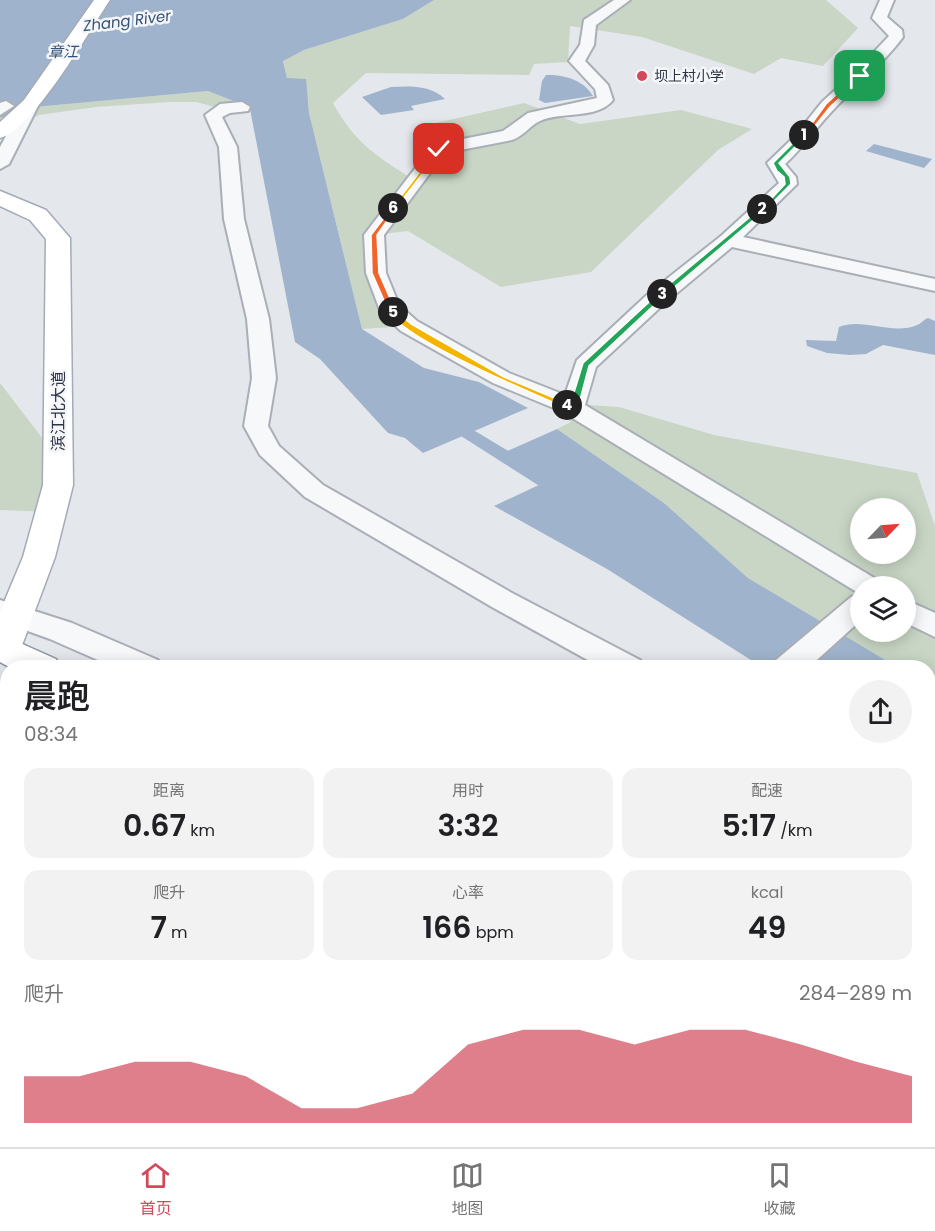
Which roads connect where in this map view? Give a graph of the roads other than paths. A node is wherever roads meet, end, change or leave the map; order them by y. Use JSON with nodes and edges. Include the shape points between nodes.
{"nodes":[{"id":1,"x":82,"y":0,"type":"edge"},
{"id":2,"x":102,"y":0,"type":"edge"},
{"id":3,"x":623,"y":0,"type":"edge"},
{"id":4,"x":887,"y":0,"type":"edge"},
{"id":5,"x":54,"y":38,"type":"dead end"},
{"id":6,"x":31,"y":104,"type":"junction"},
{"id":7,"x":242,"y":107,"type":"dead end"},
{"id":8,"x":0,"y":132,"type":"edge"},
{"id":9,"x":0,"y":164,"type":"edge"},
{"id":10,"x":0,"y":198,"type":"edge"},
{"id":11,"x":0,"y":211,"type":"edge"},
{"id":12,"x":728,"y":240,"type":"junction"},
{"id":13,"x":935,"y":285,"type":"edge"},
{"id":14,"x":570,"y":406,"type":"junction"},
{"id":15,"x":850,"y":576,"type":"edge"},
{"id":16,"x":5,"y":607,"type":"edge"},
{"id":17,"x":850,"y":614,"type":"edge"},
{"id":18,"x":916,"y":616,"type":"edge"},
{"id":19,"x":935,"y":626,"type":"edge"},
{"id":20,"x":3,"y":659,"type":"edge"},
{"id":21,"x":132,"y":660,"type":"edge"},
{"id":22,"x":614,"y":660,"type":"edge"},
{"id":23,"x":796,"y":660,"type":"edge"}],
"edges":[{"from":1,"to":5,"type":"main road"},
{"from":2,"to":6,"type":"main road"},
{"from":3,"to":14,"type":"street","via":[[589,22],[587,45],[577,61],[602,87],[605,99],[592,106],[534,117],[506,136],[439,149],[374,235],[376,273],[389,308],[409,326],[501,378]]},
{"from":4,"to":12,"type":"street","via":[[879,18],[897,33],[896,37],[828,105],[800,141],[780,157],[776,163],[788,184]]},
{"from":6,"to":8,"type":"main road"},
{"from":6,"to":9,"type":"street"},
{"from":7,"to":22,"type":"street","via":[[226,108],[213,116],[228,147],[234,219],[258,319],[264,378],[256,426],[269,450],[314,491]]},
{"from":10,"to":16,"type":"main road","name":"滨江北大道","via":[[38,215],[58,237],[58,485],[39,557]]},
{"from":11,"to":16,"type":"main road","name":"滨江北大道","via":[[30,227],[41,241],[38,488]]},
{"from":12,"to":13,"type":"street"},
{"from":12,"to":14,"type":"street","via":[[657,298],[585,365],[576,400]]},
{"from":14,"to":15,"type":"street"},
{"from":16,"to":20,"type":"main road","name":"滨江北大道"},
{"from":16,"to":21,"type":"street"},
{"from":17,"to":23,"type":"street"},
{"from":18,"to":19,"type":"street"}]}
